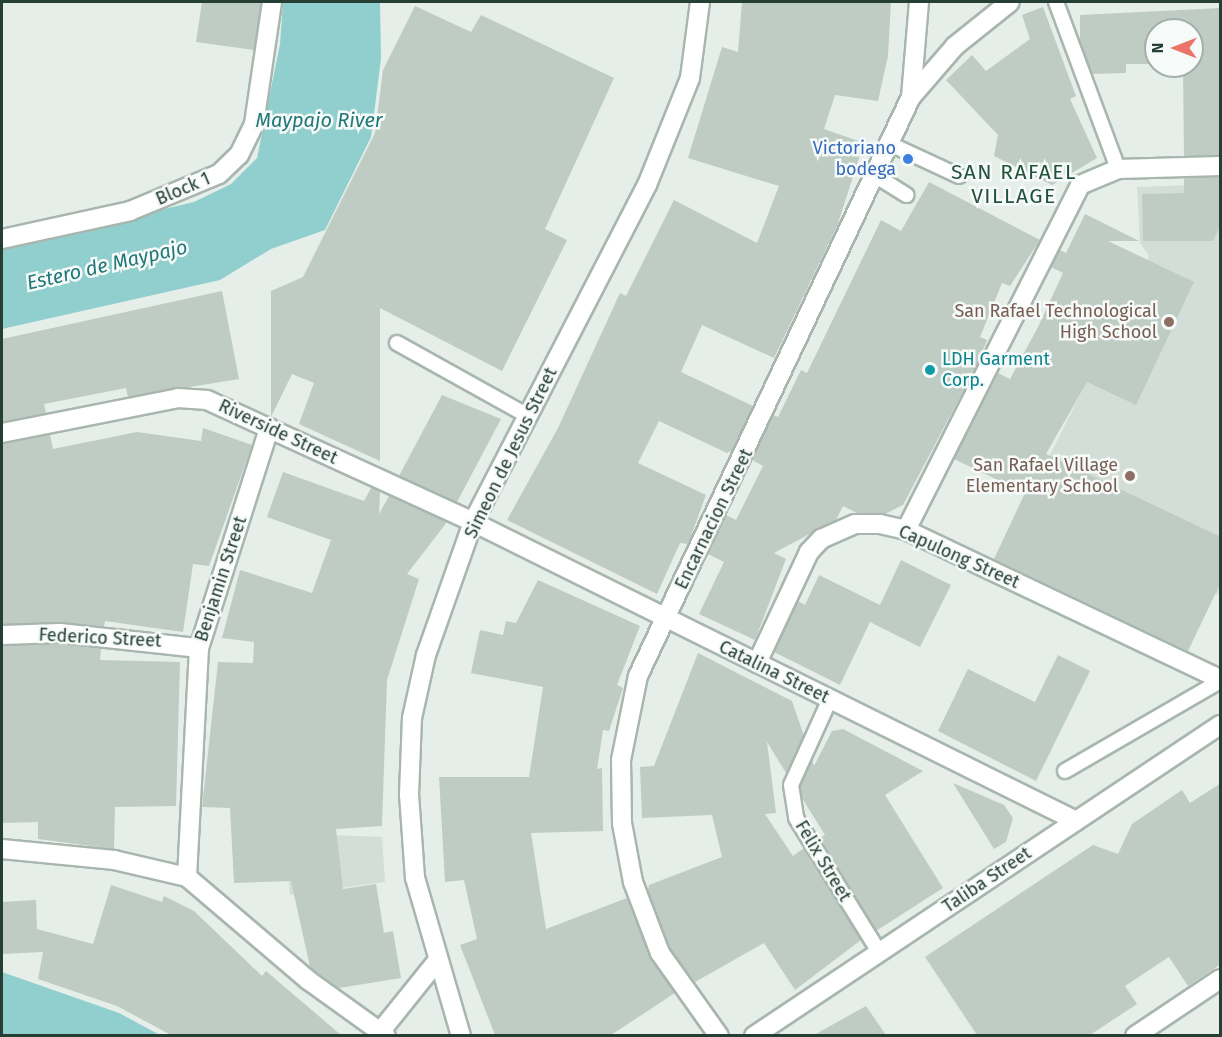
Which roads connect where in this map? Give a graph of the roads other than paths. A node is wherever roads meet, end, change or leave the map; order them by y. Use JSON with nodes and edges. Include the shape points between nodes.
{"nodes":[{"id":1,"x":272,"y":2,"type":"edge"},
{"id":2,"x":700,"y":2,"type":"edge"},
{"id":3,"x":919,"y":2,"type":"edge"},
{"id":4,"x":1010,"y":2,"type":"edge"},
{"id":5,"x":1056,"y":2,"type":"edge"},
{"id":6,"x":911,"y":97,"type":"junction"},
{"id":7,"x":890,"y":144,"type":"junction"},
{"id":8,"x":1221,"y":166,"type":"edge"},
{"id":9,"x":1118,"y":169,"type":"junction"},
{"id":10,"x":876,"y":176,"type":"junction"},
{"id":11,"x":959,"y":176,"type":"dead end"},
{"id":12,"x":906,"y":195,"type":"dead end"},
{"id":13,"x":2,"y":239,"type":"edge"},
{"id":14,"x":398,"y":343,"type":"dead end"},
{"id":15,"x":528,"y":416,"type":"junction"},
{"id":16,"x":269,"y":428,"type":"junction"},
{"id":17,"x":2,"y":433,"type":"edge"},
{"id":18,"x":473,"y":522,"type":"junction"},
{"id":19,"x":906,"y":530,"type":"junction"},
{"id":20,"x":665,"y":618,"type":"junction"},
{"id":21,"x":2,"y":634,"type":"edge"},
{"id":22,"x":199,"y":648,"type":"junction"},
{"id":23,"x":757,"y":663,"type":"junction"},
{"id":24,"x":1221,"y":680,"type":"edge"},
{"id":25,"x":830,"y":699,"type":"junction"},
{"id":26,"x":1221,"y":725,"type":"edge"},
{"id":27,"x":1065,"y":771,"type":"dead end"},
{"id":28,"x":1076,"y":821,"type":"junction"},
{"id":29,"x":2,"y":849,"type":"edge"},
{"id":30,"x":187,"y":877,"type":"junction"},
{"id":31,"x":879,"y":952,"type":"junction"},
{"id":32,"x":436,"y":961,"type":"junction"},
{"id":33,"x":1221,"y":979,"type":"edge"},
{"id":34,"x":383,"y":1034,"type":"edge"},
{"id":35,"x":461,"y":1035,"type":"edge"},
{"id":36,"x":719,"y":1035,"type":"edge"},
{"id":37,"x":754,"y":1035,"type":"edge"},
{"id":38,"x":1135,"y":1035,"type":"edge"}],
"edges":[{"from":1,"to":13,"type":"street","name":"Block 1","via":[[254,124],[239,154],[219,174],[130,211]]},
{"from":2,"to":15,"type":"street","name":"Simeon de Jesus Street","via":[[690,78],[647,185]]},
{"from":3,"to":6,"type":"street","name":"Encarnacion Street"},
{"from":4,"to":6,"type":"street","via":[[955,46]]},
{"from":5,"to":9,"type":"lane"},
{"from":6,"to":7,"type":"street","name":"Encarnacion Street"},
{"from":7,"to":10,"type":"street","name":"Encarnacion Street"},
{"from":7,"to":11,"type":"lane"},
{"from":8,"to":9,"type":"street"},
{"from":9,"to":19,"type":"street","via":[[1098,173],[1071,198]]},
{"from":10,"to":12,"type":"lane"},
{"from":10,"to":20,"type":"street","name":"Encarnacion Street"},
{"from":14,"to":15,"type":"lane"},
{"from":15,"to":18,"type":"street","name":"Simeon de Jesus Street"},
{"from":16,"to":17,"type":"street","name":"Riverside Street","via":[[207,400],[178,398]]},
{"from":16,"to":18,"type":"street","name":"Riverside Street"},
{"from":16,"to":22,"type":"street","name":"Benjamin Street"},
{"from":18,"to":20,"type":"street","name":"Catalina Street"},
{"from":18,"to":32,"type":"street","name":"Simeon de Jesus Street","via":[[426,655],[412,718],[409,795],[415,878]]},
{"from":19,"to":23,"type":"street","name":"Capulong Street","via":[[855,524],[821,539],[809,552]]},
{"from":19,"to":24,"type":"street","name":"Capulong Street"},
{"from":20,"to":23,"type":"street","name":"Catalina Street"},
{"from":20,"to":36,"type":"street","name":"Encarnacion Street","via":[[638,676],[621,760],[622,823],[633,882],[660,953]]},
{"from":21,"to":22,"type":"street","name":"Federico Street","via":[[71,634]]},
{"from":22,"to":30,"type":"street","name":"Benjamin Street"},
{"from":23,"to":25,"type":"street","name":"Catalina Street"},
{"from":24,"to":27,"type":"lane"},
{"from":25,"to":28,"type":"street","name":"Catalina Street"},
{"from":25,"to":31,"type":"lane","name":"Felix Street","via":[[791,785],[796,818]]},
{"from":26,"to":28,"type":"street","name":"Taliba Street"},
{"from":28,"to":31,"type":"street","name":"Taliba Street"},
{"from":29,"to":30,"type":"street","via":[[114,860]]},
{"from":30,"to":34,"type":"street","via":[[308,980]]},
{"from":31,"to":37,"type":"street","name":"Taliba Street"},
{"from":32,"to":34,"type":"street"},
{"from":32,"to":35,"type":"street","name":"Simeon de Jesus Street"},
{"from":33,"to":38,"type":"street"}]}
